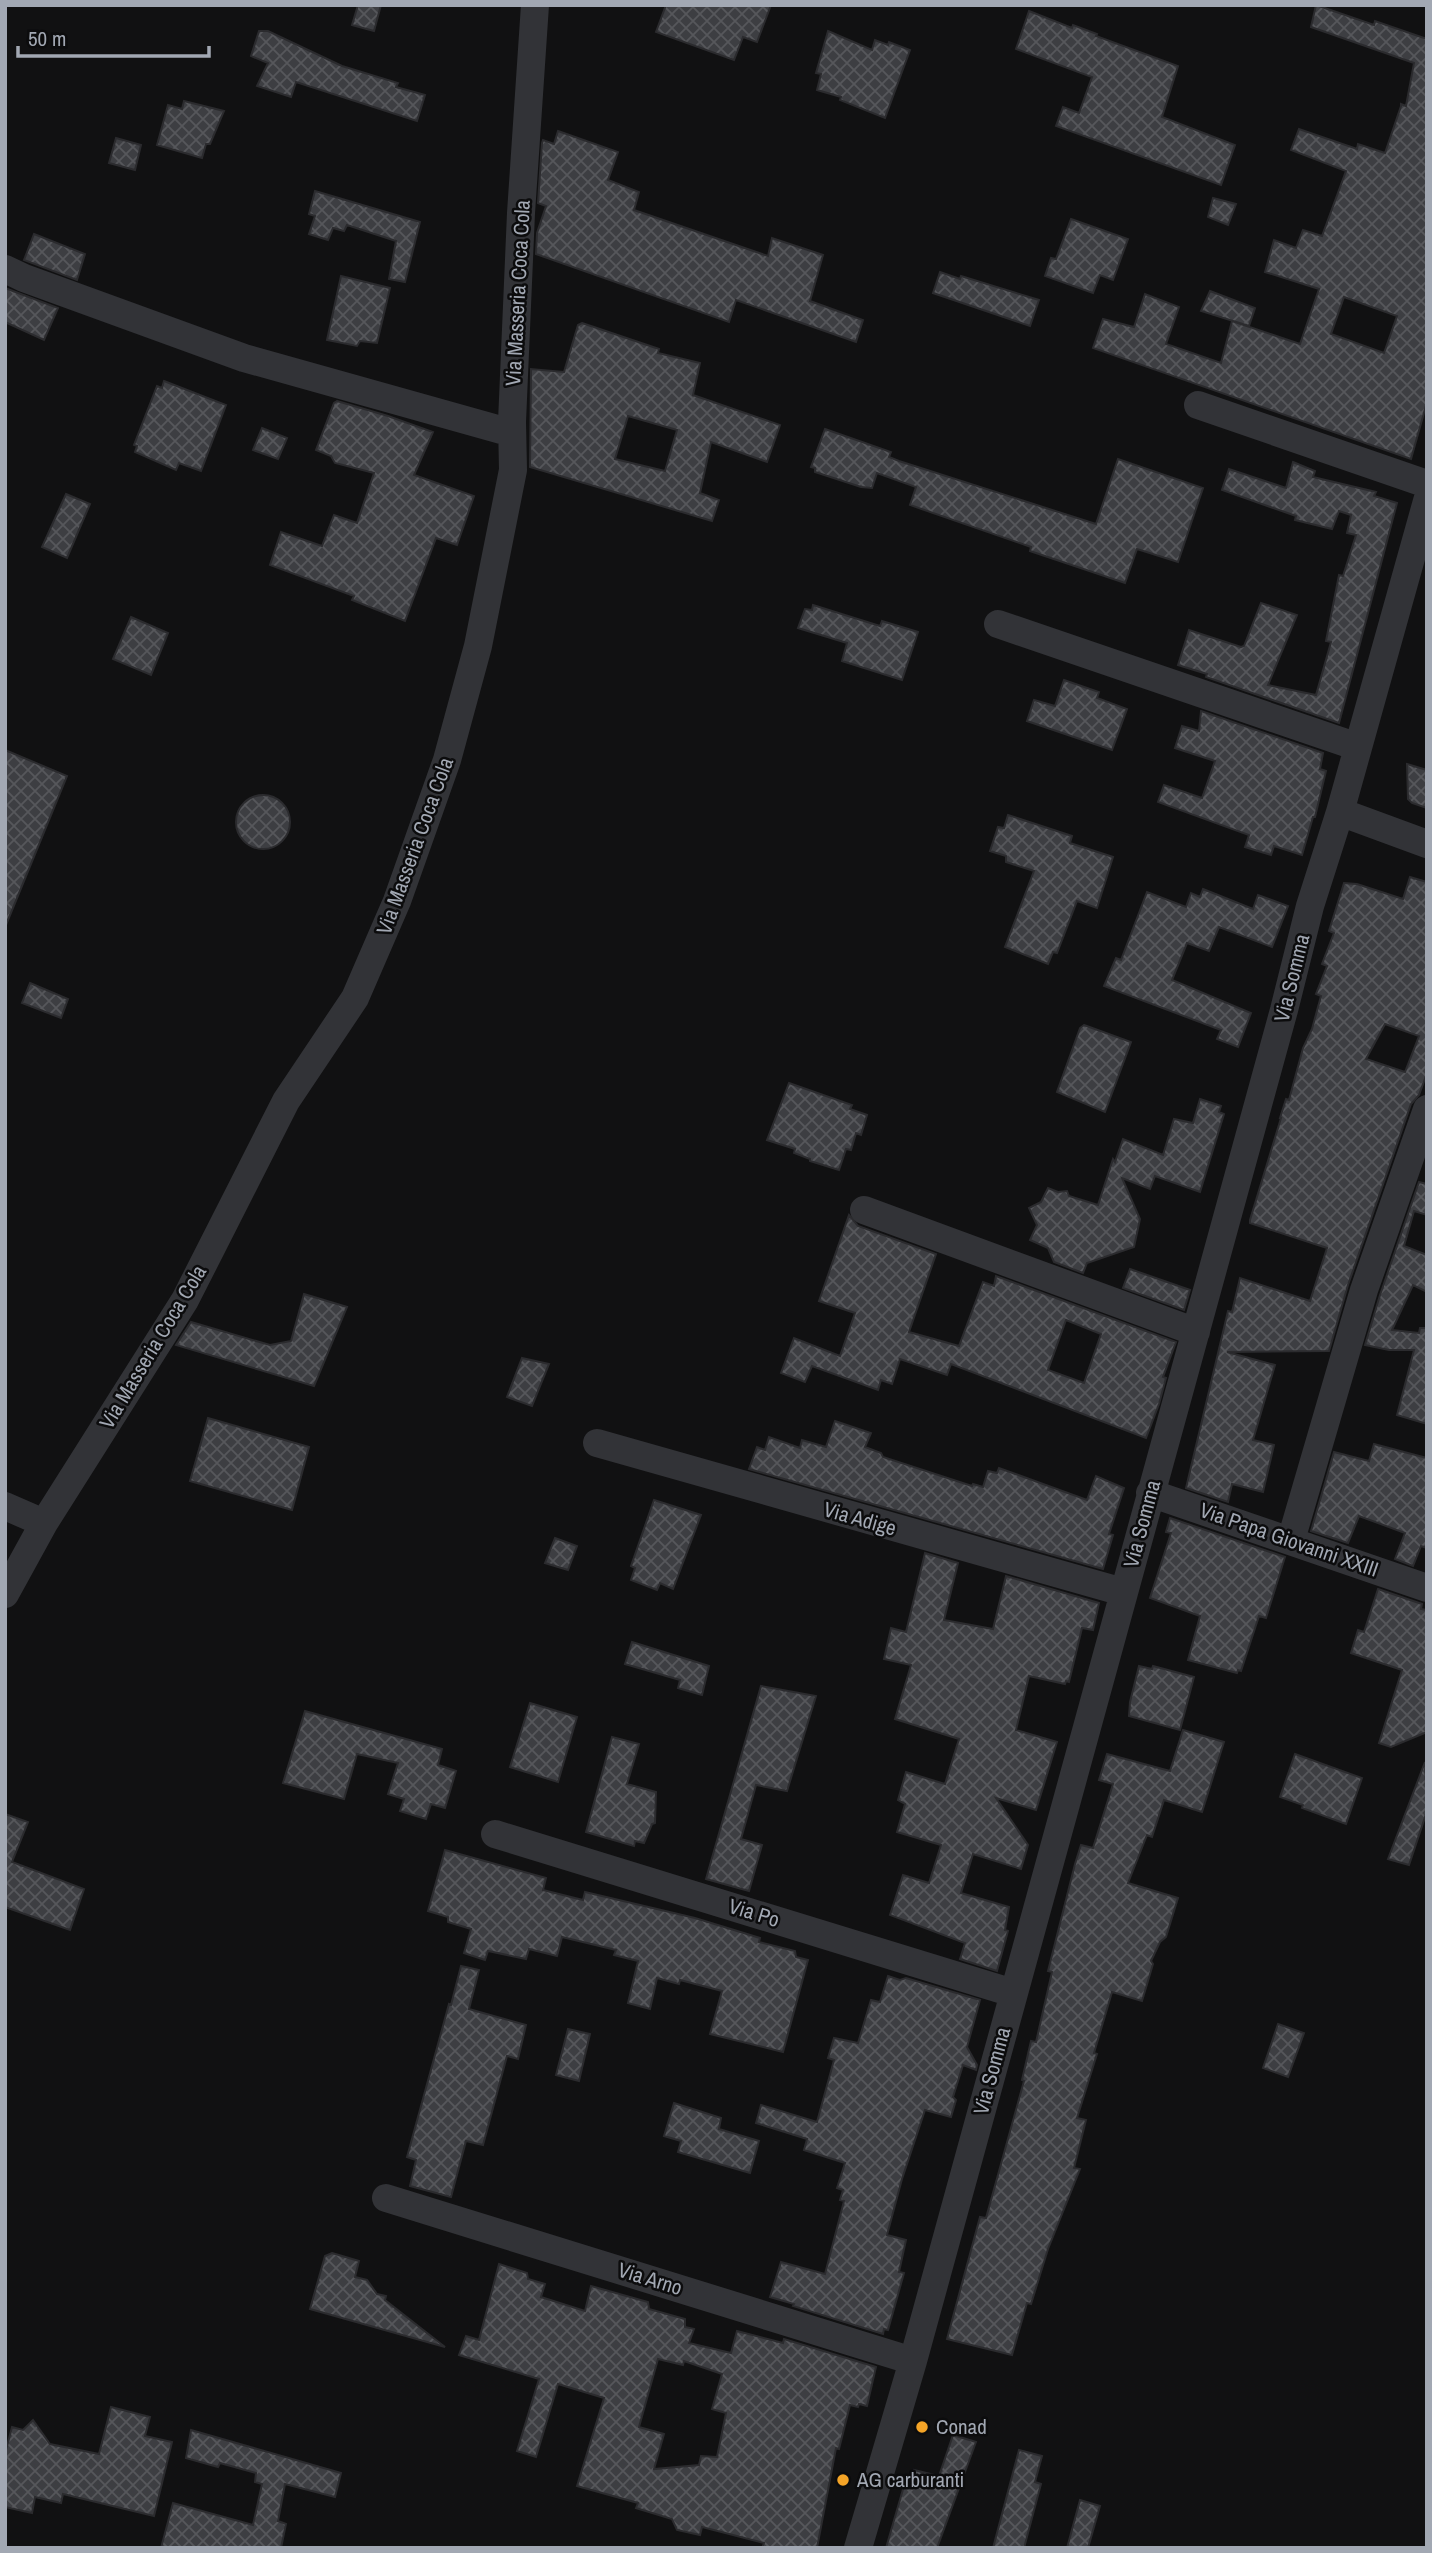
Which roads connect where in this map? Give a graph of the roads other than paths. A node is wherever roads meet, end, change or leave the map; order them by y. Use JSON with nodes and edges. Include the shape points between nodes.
{"nodes":[{"id":1,"x":535,"y":5,"type":"edge"},
{"id":2,"x":5,"y":269,"type":"edge"},
{"id":3,"x":1198,"y":405,"type":"dead end"},
{"id":4,"x":512,"y":433,"type":"junction"},
{"id":5,"x":1427,"y":484,"type":"edge"},
{"id":6,"x":1427,"y":501,"type":"edge"},
{"id":7,"x":998,"y":624,"type":"dead end"},
{"id":8,"x":1358,"y":747,"type":"junction"},
{"id":9,"x":1340,"y":812,"type":"junction"},
{"id":10,"x":1427,"y":844,"type":"edge"},
{"id":11,"x":1427,"y":1109,"type":"edge"},
{"id":12,"x":863,"y":1210,"type":"dead end"},
{"id":13,"x":1196,"y":1332,"type":"junction"},
{"id":14,"x":597,"y":1443,"type":"dead end"},
{"id":15,"x":1150,"y":1493,"type":"junction"},
{"id":16,"x":5,"y":1506,"type":"edge"},
{"id":17,"x":44,"y":1523,"type":"junction"},
{"id":18,"x":1291,"y":1540,"type":"junction"},
{"id":19,"x":1427,"y":1588,"type":"edge"},
{"id":20,"x":1123,"y":1592,"type":"junction"},
{"id":21,"x":5,"y":1594,"type":"edge"},
{"id":22,"x":495,"y":1834,"type":"dead end"},
{"id":23,"x":1013,"y":1993,"type":"junction"},
{"id":24,"x":386,"y":2198,"type":"dead end"},
{"id":25,"x":914,"y":2361,"type":"junction"},
{"id":26,"x":858,"y":2548,"type":"edge"}],
"edges":[{"from":1,"to":4,"type":"street","name":"Via Masseria Coca Cola"},
{"from":2,"to":4,"type":"street","via":[[244,358]]},
{"from":3,"to":5,"type":"street"},
{"from":4,"to":17,"type":"street","name":"Via Masseria Coca Cola","via":[[513,470],[478,646],[447,760],[397,901],[355,998],[286,1101],[185,1300]]},
{"from":6,"to":8,"type":"street","name":"Via Somma"},
{"from":7,"to":8,"type":"street"},
{"from":8,"to":9,"type":"street","name":"Via Somma"},
{"from":9,"to":10,"type":"street"},
{"from":9,"to":13,"type":"street","name":"Via Somma","via":[[1310,906]]},
{"from":11,"to":18,"type":"street","via":[[1364,1290]]},
{"from":12,"to":13,"type":"street"},
{"from":13,"to":15,"type":"street","name":"Via Somma"},
{"from":14,"to":20,"type":"street","name":"Via Adige"},
{"from":15,"to":18,"type":"street","name":"Via Papa Giovanni XXIII"},
{"from":15,"to":20,"type":"street","name":"Via Somma"},
{"from":16,"to":17,"type":"street"},
{"from":17,"to":21,"type":"street","name":"Via Masseria Coca Cola"},
{"from":18,"to":19,"type":"street","name":"Via Papa Giovanni XXIII"},
{"from":20,"to":23,"type":"street","name":"Via Somma"},
{"from":22,"to":23,"type":"street","name":"Via Po"},
{"from":23,"to":25,"type":"street","name":"Via Somma"},
{"from":24,"to":25,"type":"street","name":"Via Arno"},
{"from":25,"to":26,"type":"street","name":"Via Somma"}]}
